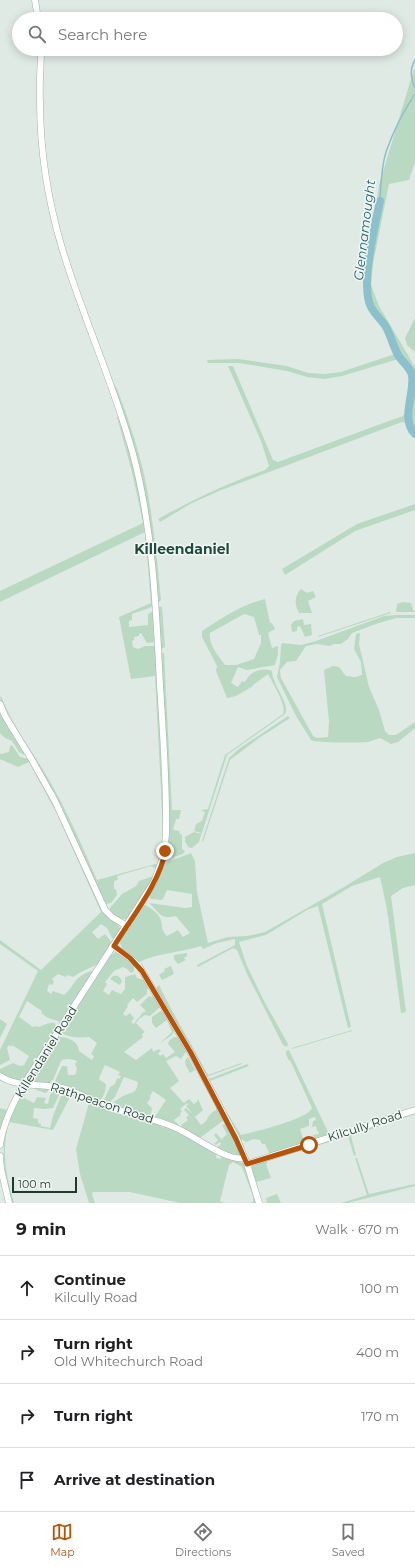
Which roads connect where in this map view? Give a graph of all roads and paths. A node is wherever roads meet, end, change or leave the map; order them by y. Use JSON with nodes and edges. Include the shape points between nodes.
{"nodes":[{"id":1,"x":35,"y":0,"type":"edge"},
{"id":2,"x":37,"y":12,"type":"edge"},
{"id":3,"x":40,"y":56,"type":"edge"},
{"id":4,"x":0,"y":704,"type":"edge"},
{"id":5,"x":127,"y":926,"type":"junction"},
{"id":6,"x":114,"y":946,"type":"junction"},
{"id":7,"x":0,"y":1076,"type":"edge"},
{"id":8,"x":24,"y":1084,"type":"junction"},
{"id":9,"x":415,"y":1110,"type":"edge"},
{"id":10,"x":0,"y":1145,"type":"edge"},
{"id":11,"x":0,"y":1156,"type":"edge"},
{"id":12,"x":246,"y":1161,"type":"junction"},
{"id":13,"x":9,"y":1203,"type":"edge"},
{"id":14,"x":259,"y":1203,"type":"edge"}],
"edges":[{"from":1,"to":2,"type":"street"},
{"from":3,"to":5,"type":"street","name":"Killendaniel Road","via":[[41,133],[46,178],[53,209],[62,248],[133,454],[150,541],[159,658],[166,839],[158,873]]},
{"from":4,"to":5,"type":"street","via":[[55,801],[105,910]]},
{"from":5,"to":6,"type":"street","name":"Killendaniel Road"},
{"from":6,"to":8,"type":"street","name":"Killendaniel Road"},
{"from":6,"to":12,"type":"street","via":[[142,971],[191,1053]]},
{"from":7,"to":8,"type":"street","name":"Rathpeacon Road","via":[[13,1083]]},
{"from":8,"to":10,"type":"street","name":"Killendaniel Road","via":[[9,1113]]},
{"from":8,"to":12,"type":"street","name":"Rathpeacon Road","via":[[64,1088],[109,1107],[174,1127],[208,1146]]},
{"from":9,"to":12,"type":"street","name":"Kilcully Road"},
{"from":11,"to":13,"type":"street"},
{"from":12,"to":14,"type":"street"}]}
